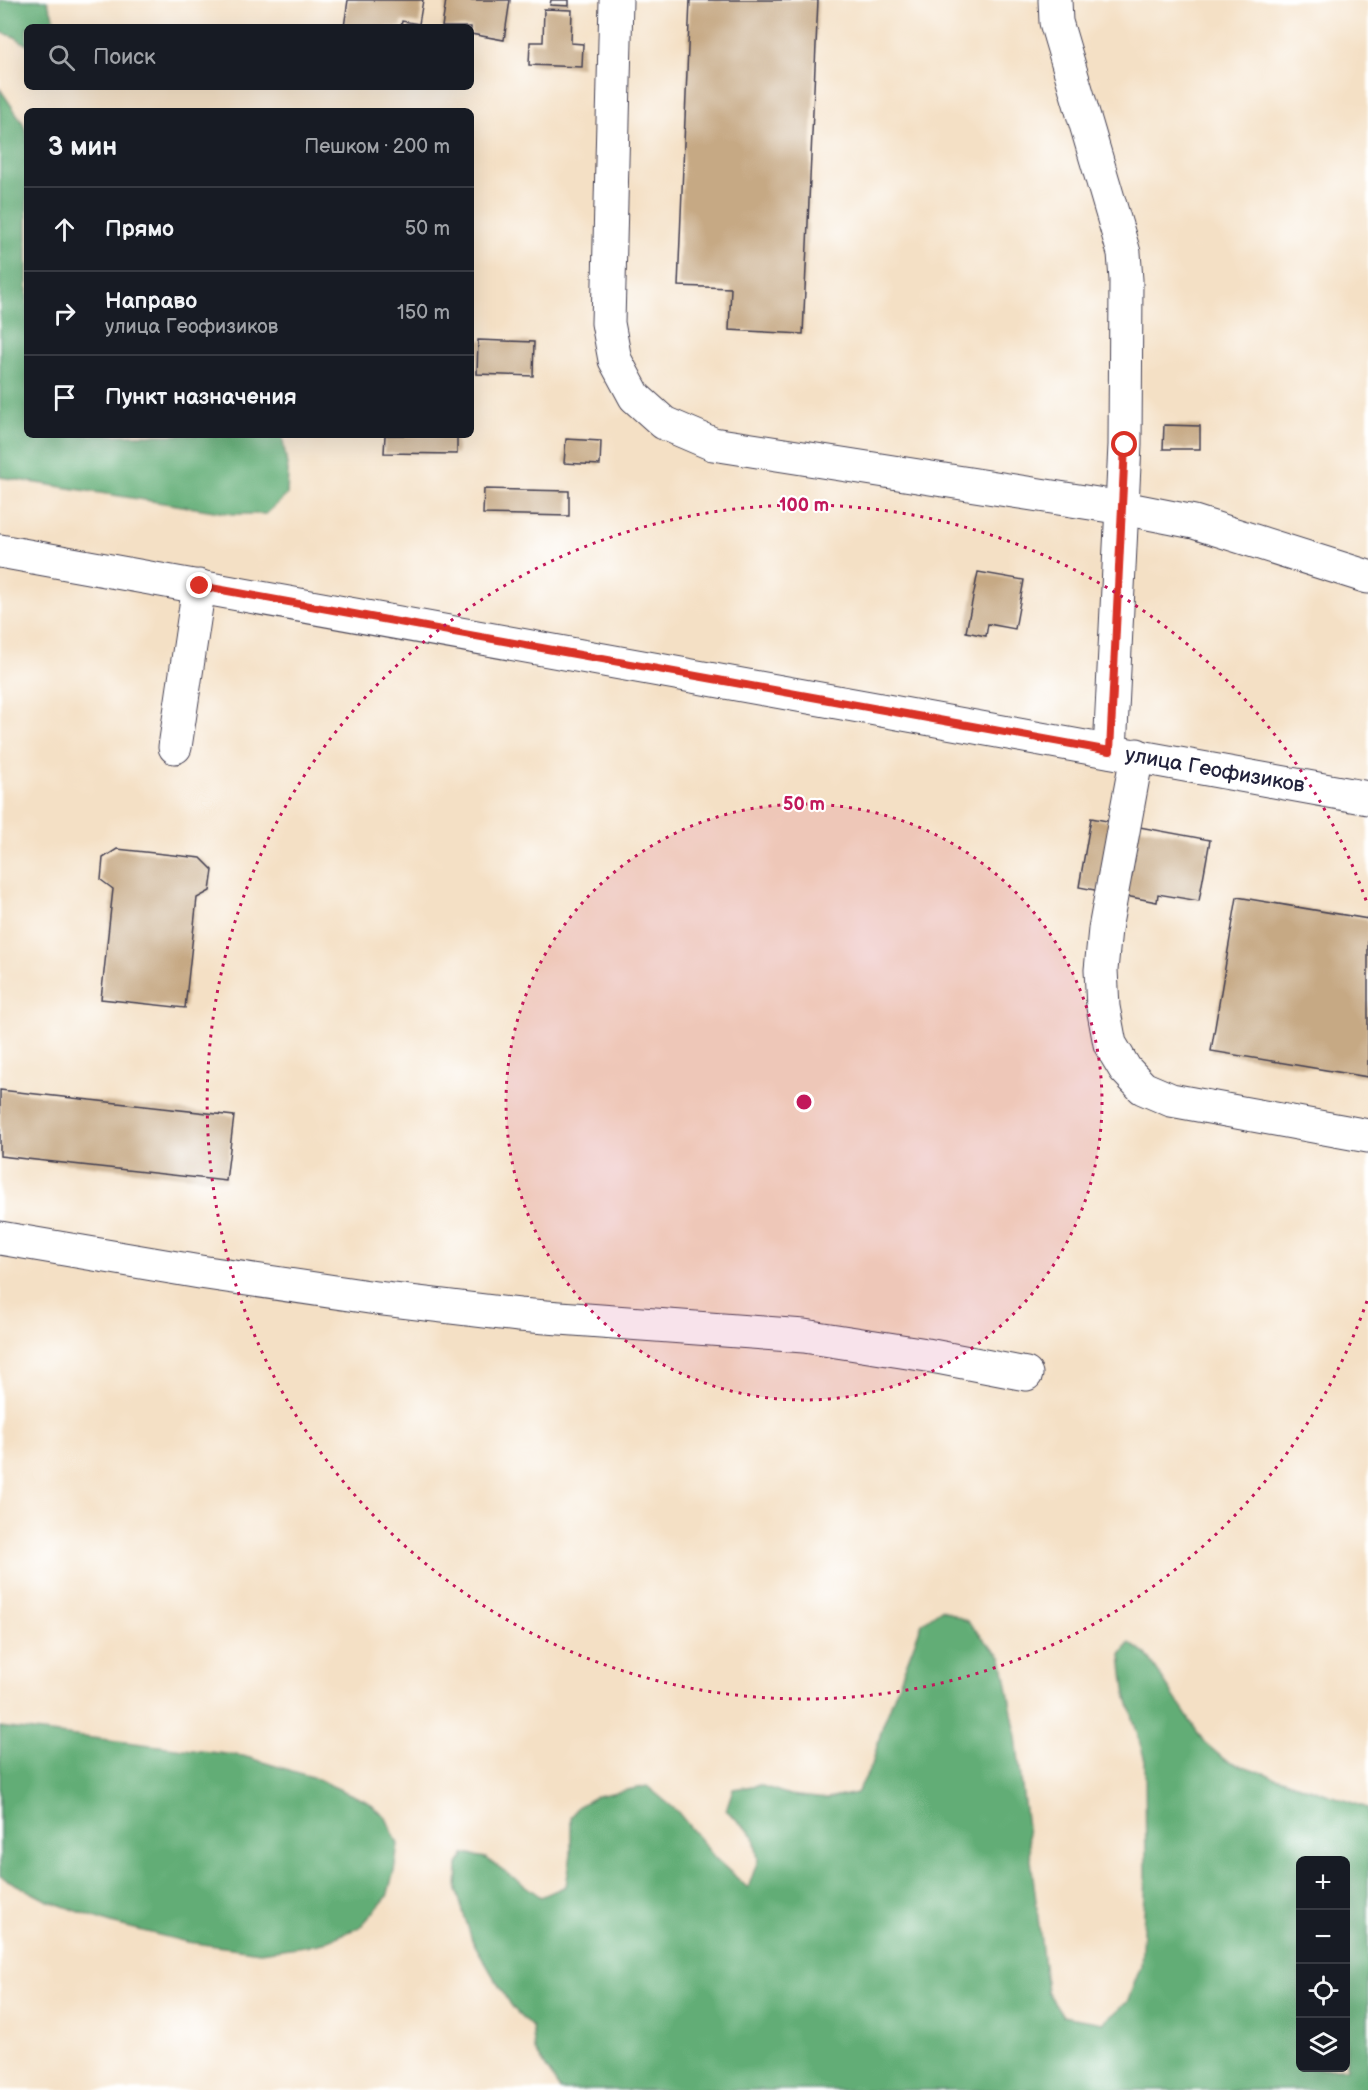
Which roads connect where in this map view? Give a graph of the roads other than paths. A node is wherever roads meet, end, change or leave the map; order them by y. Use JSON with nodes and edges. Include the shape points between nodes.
{"nodes":[{"id":1,"x":616,"y":0,"type":"edge"},
{"id":2,"x":1055,"y":0,"type":"edge"},
{"id":3,"x":1123,"y":508,"type":"junction"},
{"id":4,"x":0,"y":551,"type":"edge"},
{"id":5,"x":1368,"y":577,"type":"edge"},
{"id":6,"x":200,"y":586,"type":"junction"},
{"id":7,"x":175,"y":747,"type":"dead end"},
{"id":8,"x":1123,"y":753,"type":"junction"},
{"id":9,"x":1368,"y":798,"type":"edge"},
{"id":10,"x":1368,"y":1136,"type":"edge"},
{"id":11,"x":0,"y":1238,"type":"edge"},
{"id":12,"x":1026,"y":1374,"type":"dead end"}],
"edges":[{"from":1,"to":3,"type":"street","via":[[608,323],[615,360],[635,397],[664,423],[713,444]]},
{"from":2,"to":3,"type":"street","via":[[1056,22],[1073,86],[1124,253]]},
{"from":3,"to":5,"type":"street","via":[[1194,522]]},
{"from":3,"to":8,"type":"street"},
{"from":4,"to":6,"type":"street","name":"улица Геофизиков"},
{"from":6,"to":7,"type":"street"},
{"from":6,"to":8,"type":"street","name":"улица Геофизиков"},
{"from":8,"to":9,"type":"street","name":"улица Геофизиков"},
{"from":8,"to":10,"type":"street","via":[[1101,970],[1110,1044],[1125,1069],[1143,1088],[1171,1100]]},
{"from":11,"to":12,"type":"street","via":[[376,1298],[519,1315],[804,1336]]}]}
